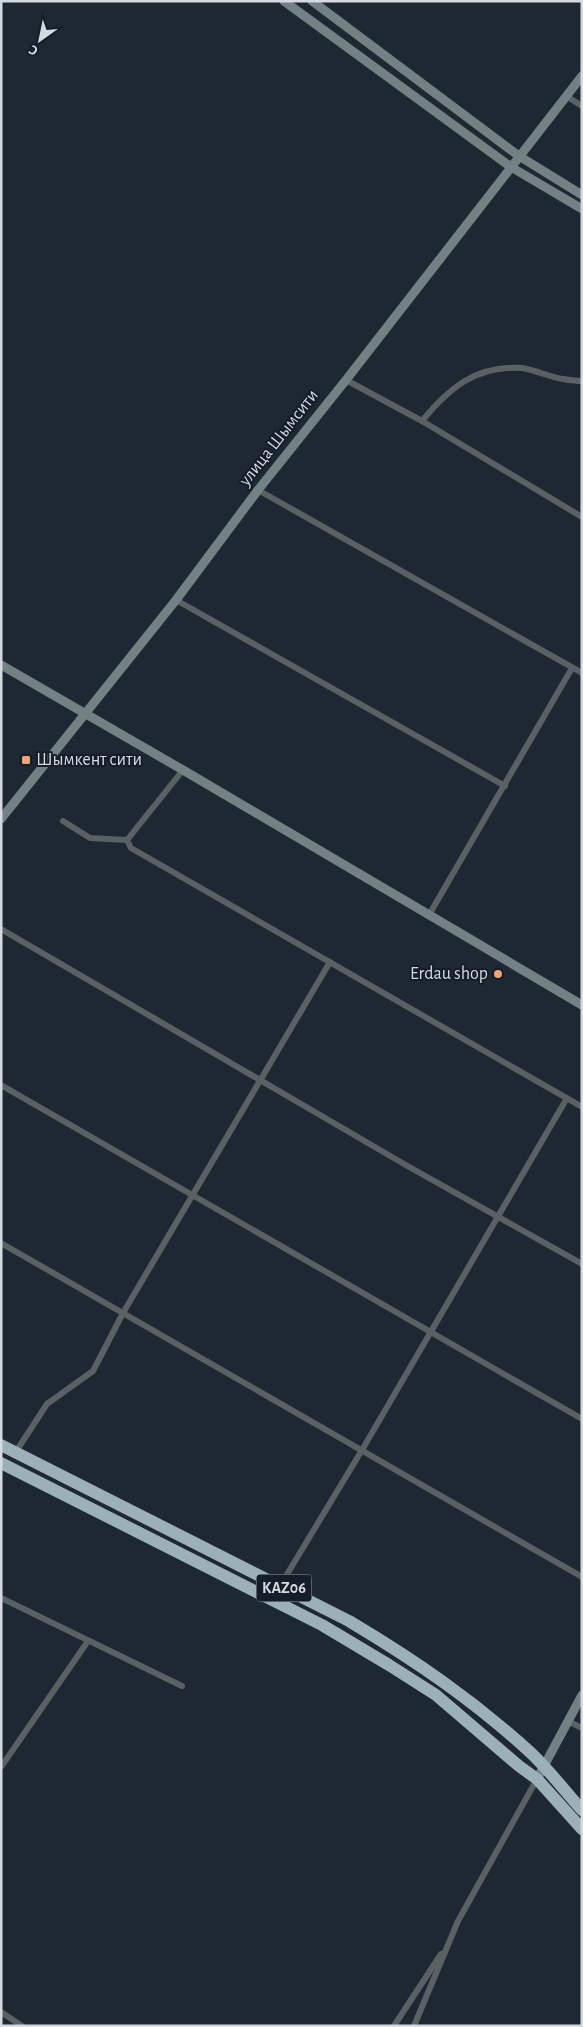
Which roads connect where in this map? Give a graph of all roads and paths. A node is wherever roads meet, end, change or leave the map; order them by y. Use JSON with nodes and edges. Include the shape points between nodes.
{"nodes":[{"id":1,"x":284,"y":1,"type":"edge"},
{"id":2,"x":312,"y":1,"type":"edge"},
{"id":3,"x":582,"y":76,"type":"edge"},
{"id":4,"x":566,"y":96,"type":"junction"},
{"id":5,"x":582,"y":106,"type":"edge"},
{"id":6,"x":519,"y":156,"type":"junction"},
{"id":7,"x":511,"y":167,"type":"junction"},
{"id":8,"x":582,"y":195,"type":"edge"},
{"id":9,"x":582,"y":209,"type":"edge"},
{"id":10,"x":346,"y":380,"type":"junction"},
{"id":11,"x":582,"y":381,"type":"edge"},
{"id":12,"x":422,"y":421,"type":"junction"},
{"id":13,"x":258,"y":490,"type":"junction"},
{"id":14,"x":582,"y":517,"type":"edge"},
{"id":15,"x":176,"y":600,"type":"junction"},
{"id":16,"x":1,"y":665,"type":"edge"},
{"id":17,"x":572,"y":668,"type":"junction"},
{"id":18,"x":582,"y":673,"type":"edge"},
{"id":19,"x":86,"y":714,"type":"junction"},
{"id":20,"x":183,"y":770,"type":"junction"},
{"id":21,"x":505,"y":786,"type":"junction"},
{"id":22,"x":1,"y":819,"type":"edge"},
{"id":23,"x":63,"y":821,"type":"dead end"},
{"id":24,"x":126,"y":840,"type":"junction"},
{"id":25,"x":429,"y":915,"type":"junction"},
{"id":26,"x":1,"y":929,"type":"edge"},
{"id":27,"x":330,"y":962,"type":"junction"},
{"id":28,"x":582,"y":1005,"type":"edge"},
{"id":29,"x":261,"y":1080,"type":"junction"},
{"id":30,"x":1,"y":1085,"type":"edge"},
{"id":31,"x":567,"y":1098,"type":"junction"},
{"id":32,"x":582,"y":1107,"type":"edge"},
{"id":33,"x":193,"y":1195,"type":"junction"},
{"id":34,"x":496,"y":1216,"type":"junction"},
{"id":35,"x":1,"y":1243,"type":"edge"},
{"id":36,"x":582,"y":1264,"type":"edge"},
{"id":37,"x":123,"y":1313,"type":"junction"},
{"id":38,"x":431,"y":1332,"type":"junction"},
{"id":39,"x":582,"y":1419,"type":"edge"},
{"id":40,"x":1,"y":1446,"type":"edge"},
{"id":41,"x":362,"y":1450,"type":"junction"},
{"id":42,"x":15,"y":1452,"type":"junction"},
{"id":43,"x":1,"y":1463,"type":"edge"},
{"id":44,"x":582,"y":1577,"type":"edge"},
{"id":45,"x":280,"y":1586,"type":"junction"},
{"id":46,"x":1,"y":1598,"type":"edge"},
{"id":47,"x":88,"y":1641,"type":"junction"},
{"id":48,"x":182,"y":1686,"type":"dead end"},
{"id":49,"x":582,"y":1695,"type":"edge"},
{"id":50,"x":568,"y":1721,"type":"junction"},
{"id":51,"x":582,"y":1728,"type":"edge"},
{"id":52,"x":1,"y":1766,"type":"edge"},
{"id":53,"x":543,"y":1766,"type":"junction"},
{"id":54,"x":538,"y":1779,"type":"junction"},
{"id":55,"x":582,"y":1810,"type":"edge"},
{"id":56,"x":582,"y":1829,"type":"edge"},
{"id":57,"x":450,"y":1941,"type":"junction"},
{"id":58,"x":1,"y":2012,"type":"edge"},
{"id":59,"x":22,"y":2026,"type":"edge"},
{"id":60,"x":394,"y":2026,"type":"edge"},
{"id":61,"x":414,"y":2026,"type":"edge"}],
"edges":[{"from":1,"to":7,"type":"main road"},
{"from":2,"to":6,"type":"main road"},
{"from":3,"to":4,"type":"main road","name":"улица Шымсити"},
{"from":4,"to":5,"type":"street"},
{"from":4,"to":6,"type":"main road","name":"улица Шымсити"},
{"from":6,"to":7,"type":"main road","name":"улица Шымсити"},
{"from":6,"to":8,"type":"main road"},
{"from":7,"to":9,"type":"main road"},
{"from":7,"to":10,"type":"main road","name":"улица Шымсити"},
{"from":10,"to":12,"type":"street"},
{"from":10,"to":13,"type":"main road","name":"улица Шымсити"},
{"from":11,"to":12,"type":"street","via":[[523,368],[496,369],[464,380],[441,398]]},
{"from":12,"to":14,"type":"street"},
{"from":13,"to":15,"type":"main road","name":"улица Шымсити"},
{"from":13,"to":17,"type":"street"},
{"from":15,"to":19,"type":"main road","name":"улица Шымсити"},
{"from":15,"to":21,"type":"street"},
{"from":16,"to":19,"type":"main road"},
{"from":17,"to":18,"type":"street"},
{"from":17,"to":21,"type":"street"},
{"from":19,"to":20,"type":"main road"},
{"from":19,"to":22,"type":"main road","name":"улица Шымсити"},
{"from":20,"to":24,"type":"street"},
{"from":20,"to":25,"type":"main road"},
{"from":21,"to":25,"type":"street"},
{"from":23,"to":24,"type":"street","via":[[90,838]]},
{"from":24,"to":27,"type":"street","via":[[131,848]]},
{"from":25,"to":28,"type":"main road"},
{"from":26,"to":29,"type":"street"},
{"from":27,"to":29,"type":"street"},
{"from":27,"to":31,"type":"street"},
{"from":29,"to":33,"type":"street"},
{"from":29,"to":34,"type":"street"},
{"from":30,"to":33,"type":"street"},
{"from":31,"to":32,"type":"street"},
{"from":31,"to":34,"type":"street"},
{"from":33,"to":37,"type":"street"},
{"from":33,"to":38,"type":"street"},
{"from":34,"to":36,"type":"street"},
{"from":34,"to":38,"type":"street"},
{"from":35,"to":37,"type":"street"},
{"from":37,"to":41,"type":"street"},
{"from":37,"to":42,"type":"street","via":[[93,1371],[47,1404]]},
{"from":38,"to":39,"type":"street"},
{"from":38,"to":41,"type":"street"},
{"from":40,"to":42,"type":"highway","number":"KАZ06"},
{"from":41,"to":44,"type":"street"},
{"from":41,"to":45,"type":"street"},
{"from":42,"to":45,"type":"highway","number":"KАZ06"},
{"from":43,"to":54,"type":"highway","number":"KАZ06","via":[[341,1636],[436,1695]]},
{"from":45,"to":53,"type":"highway","number":"KАZ06","via":[[350,1621],[426,1668],[489,1716]]},
{"from":46,"to":47,"type":"street"},
{"from":47,"to":48,"type":"street"},
{"from":47,"to":52,"type":"street"},
{"from":49,"to":50,"type":"main road"},
{"from":50,"to":51,"type":"street"},
{"from":50,"to":53,"type":"main road"},
{"from":53,"to":54,"type":"main road"},
{"from":53,"to":55,"type":"highway","number":"KАZ06"},
{"from":54,"to":56,"type":"highway","number":"KАZ06"},
{"from":54,"to":57,"type":"street","via":[[458,1921]]},
{"from":57,"to":60,"type":"street"},
{"from":57,"to":61,"type":"street"},
{"from":58,"to":59,"type":"street"}]}
